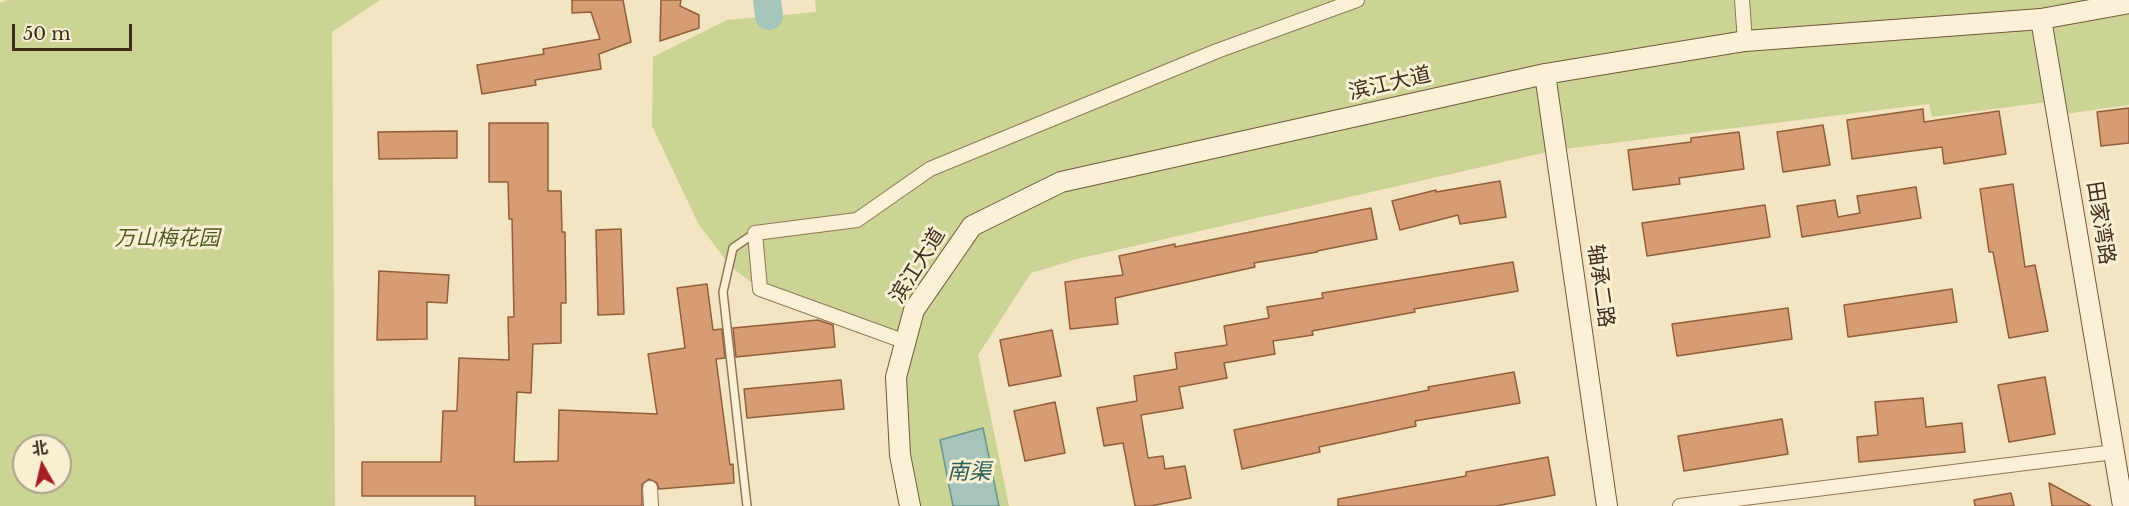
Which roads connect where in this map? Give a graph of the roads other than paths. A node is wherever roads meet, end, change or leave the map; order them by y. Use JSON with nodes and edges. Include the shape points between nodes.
{"nodes":[{"id":1,"x":1357,"y":0,"type":"edge"},
{"id":2,"x":1742,"y":0,"type":"edge"},
{"id":3,"x":2129,"y":3,"type":"edge"},
{"id":4,"x":2041,"y":19,"type":"junction"},
{"id":5,"x":1745,"y":41,"type":"junction"},
{"id":6,"x":1545,"y":74,"type":"junction"},
{"id":7,"x":755,"y":233,"type":"junction"},
{"id":8,"x":906,"y":342,"type":"junction"},
{"id":9,"x":2114,"y":452,"type":"junction"},
{"id":10,"x":650,"y":488,"type":"dead end"},
{"id":11,"x":651,"y":506,"type":"edge"},
{"id":12,"x":747,"y":506,"type":"edge"},
{"id":13,"x":910,"y":506,"type":"edge"},
{"id":14,"x":1607,"y":506,"type":"edge"},
{"id":15,"x":1680,"y":506,"type":"edge"},
{"id":16,"x":2123,"y":506,"type":"edge"}],
"edges":[{"from":1,"to":7,"type":"street","via":[[1217,51],[930,169],[857,220]]},
{"from":2,"to":5,"type":"street"},
{"from":3,"to":4,"type":"street","name":"滨江大道"},
{"from":4,"to":5,"type":"street","name":"滨江大道"},
{"from":4,"to":9,"type":"street","name":"田家湾路"},
{"from":5,"to":6,"type":"street","name":"滨江大道"},
{"from":6,"to":8,"type":"street","name":"滨江大道","via":[[1061,182],[972,226],[914,310]]},
{"from":6,"to":14,"type":"street","name":"轴承二路"},
{"from":7,"to":8,"type":"street","via":[[760,289]]},
{"from":7,"to":12,"type":"lane","via":[[733,248],[723,292]]},
{"from":8,"to":13,"type":"street","name":"滨江大道","via":[[896,377],[900,455]]},
{"from":9,"to":15,"type":"street"},
{"from":9,"to":16,"type":"street","name":"田家湾路"},
{"from":10,"to":11,"type":"street"}]}
